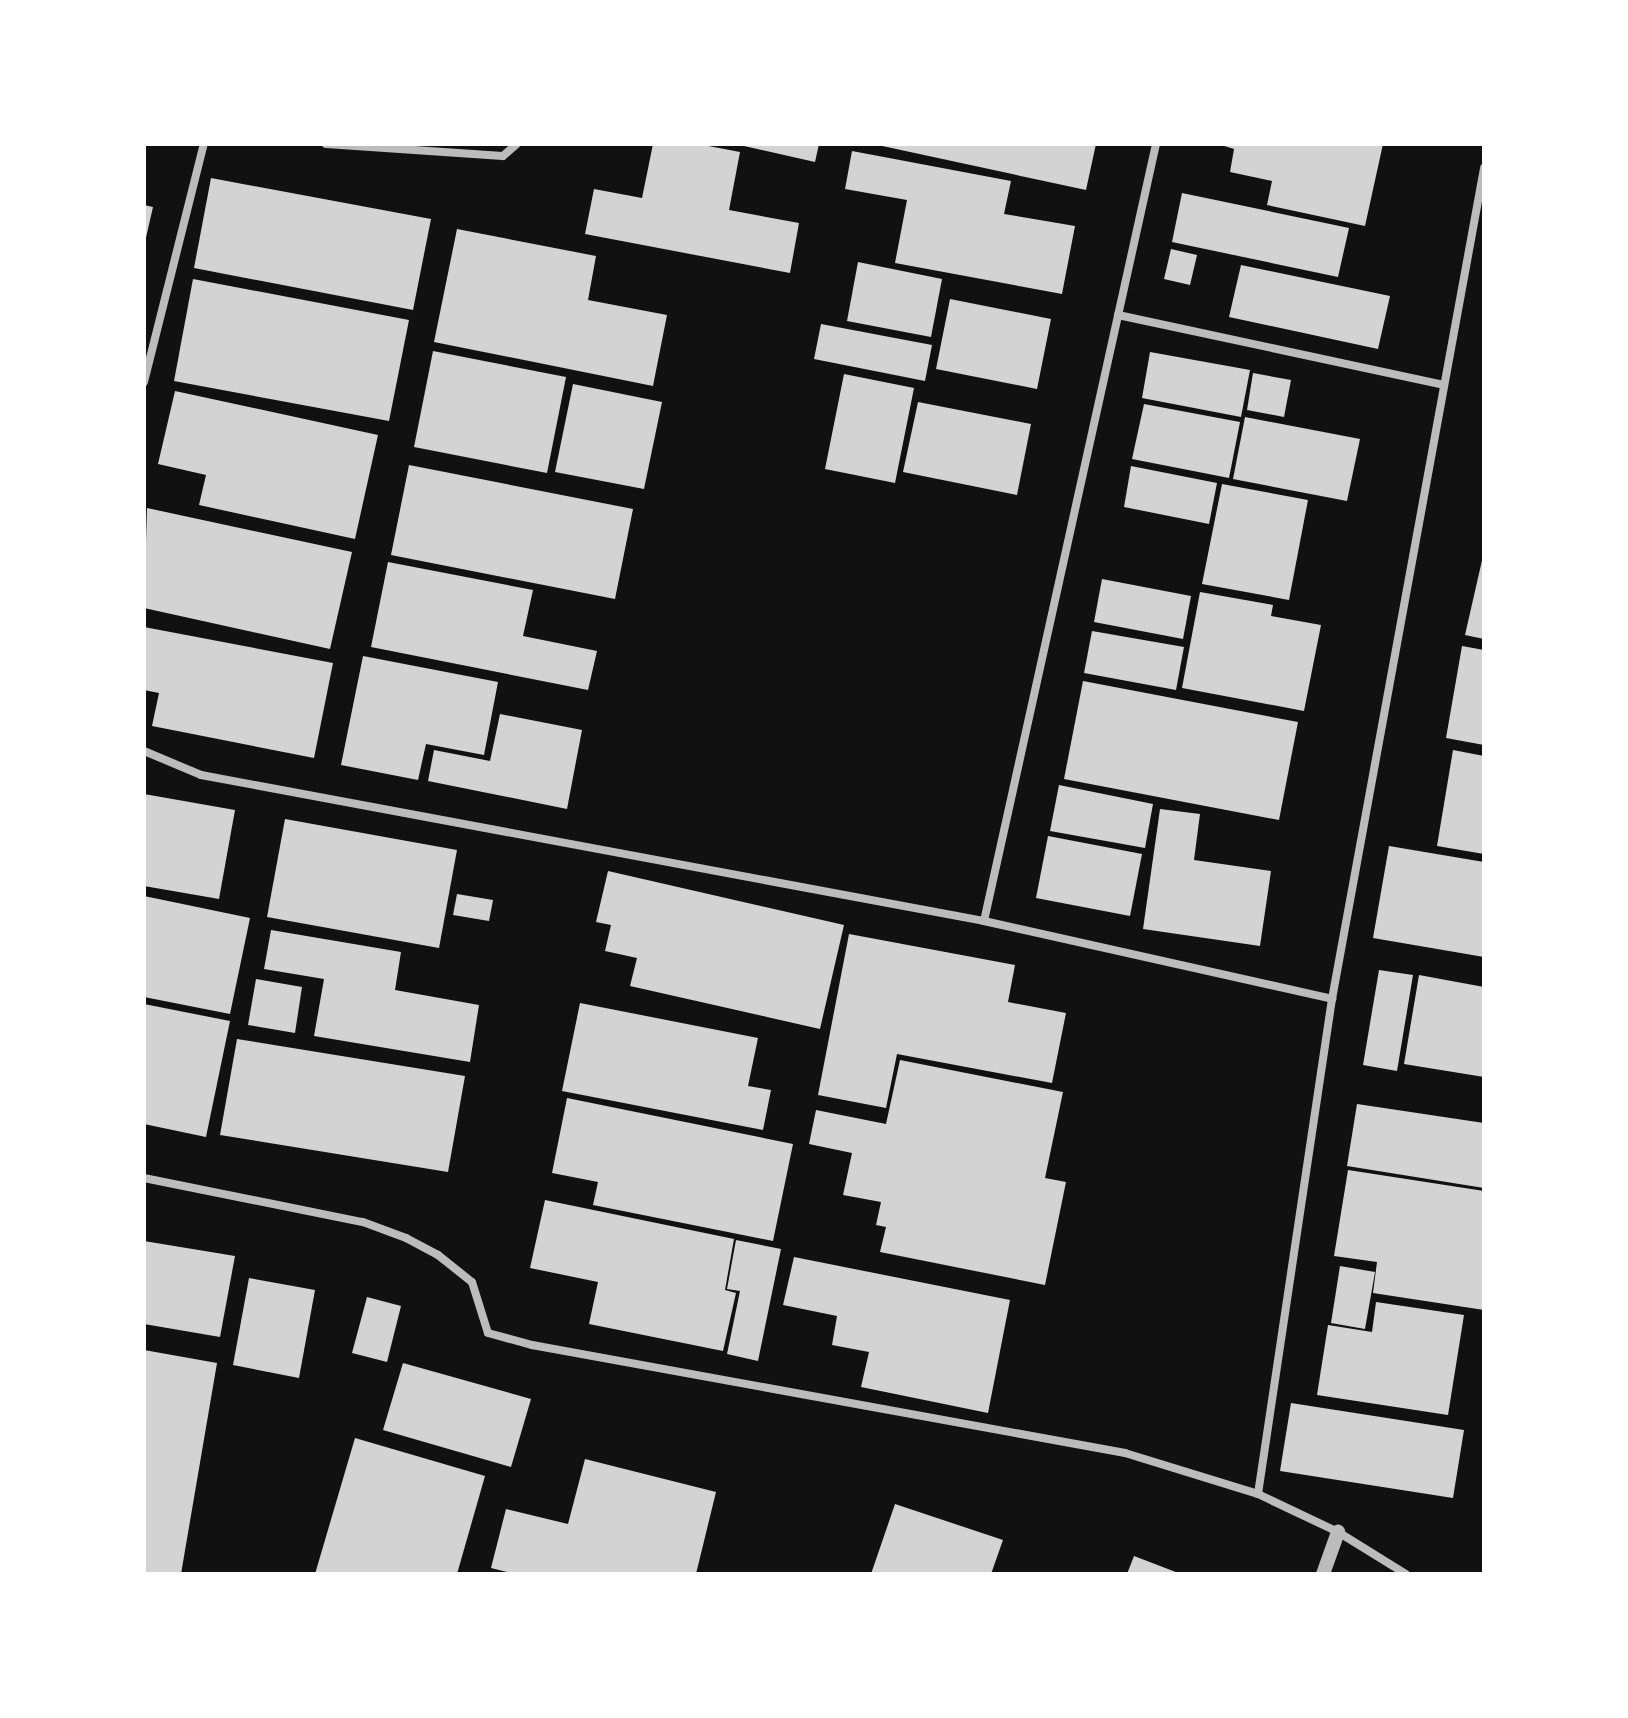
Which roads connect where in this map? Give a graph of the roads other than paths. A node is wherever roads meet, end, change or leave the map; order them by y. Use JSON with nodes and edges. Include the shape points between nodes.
{"nodes":[{"id":1,"x":204,"y":144,"type":"edge"},
{"id":2,"x":326,"y":144,"type":"edge"},
{"id":3,"x":517,"y":144,"type":"edge"},
{"id":4,"x":1156,"y":144,"type":"edge"},
{"id":5,"x":1484,"y":168,"type":"edge"},
{"id":6,"x":1118,"y":315,"type":"junction"},
{"id":7,"x":144,"y":382,"type":"edge"},
{"id":8,"x":1444,"y":385,"type":"junction"},
{"id":9,"x":144,"y":751,"type":"edge"},
{"id":10,"x":984,"y":921,"type":"junction"},
{"id":11,"x":1332,"y":999,"type":"junction"},
{"id":12,"x":144,"y":1178,"type":"edge"},
{"id":13,"x":1258,"y":1494,"type":"junction"},
{"id":14,"x":1338,"y":1532,"type":"junction"},
{"id":15,"x":1323,"y":1574,"type":"edge"},
{"id":16,"x":1406,"y":1574,"type":"edge"}],
"edges":[{"from":1,"to":7,"type":"street"},
{"from":2,"to":3,"type":"street","via":[[503,156]]},
{"from":4,"to":6,"type":"street"},
{"from":5,"to":8,"type":"street"},
{"from":6,"to":8,"type":"street"},
{"from":6,"to":10,"type":"street"},
{"from":8,"to":11,"type":"street"},
{"from":9,"to":10,"type":"street","via":[[201,775]]},
{"from":10,"to":11,"type":"street"},
{"from":11,"to":13,"type":"street"},
{"from":12,"to":13,"type":"street","via":[[363,1222],[406,1238],[472,1282],[488,1333],[1125,1453]]},
{"from":13,"to":14,"type":"street"},
{"from":14,"to":15,"type":"street"},
{"from":14,"to":16,"type":"street"}]}
